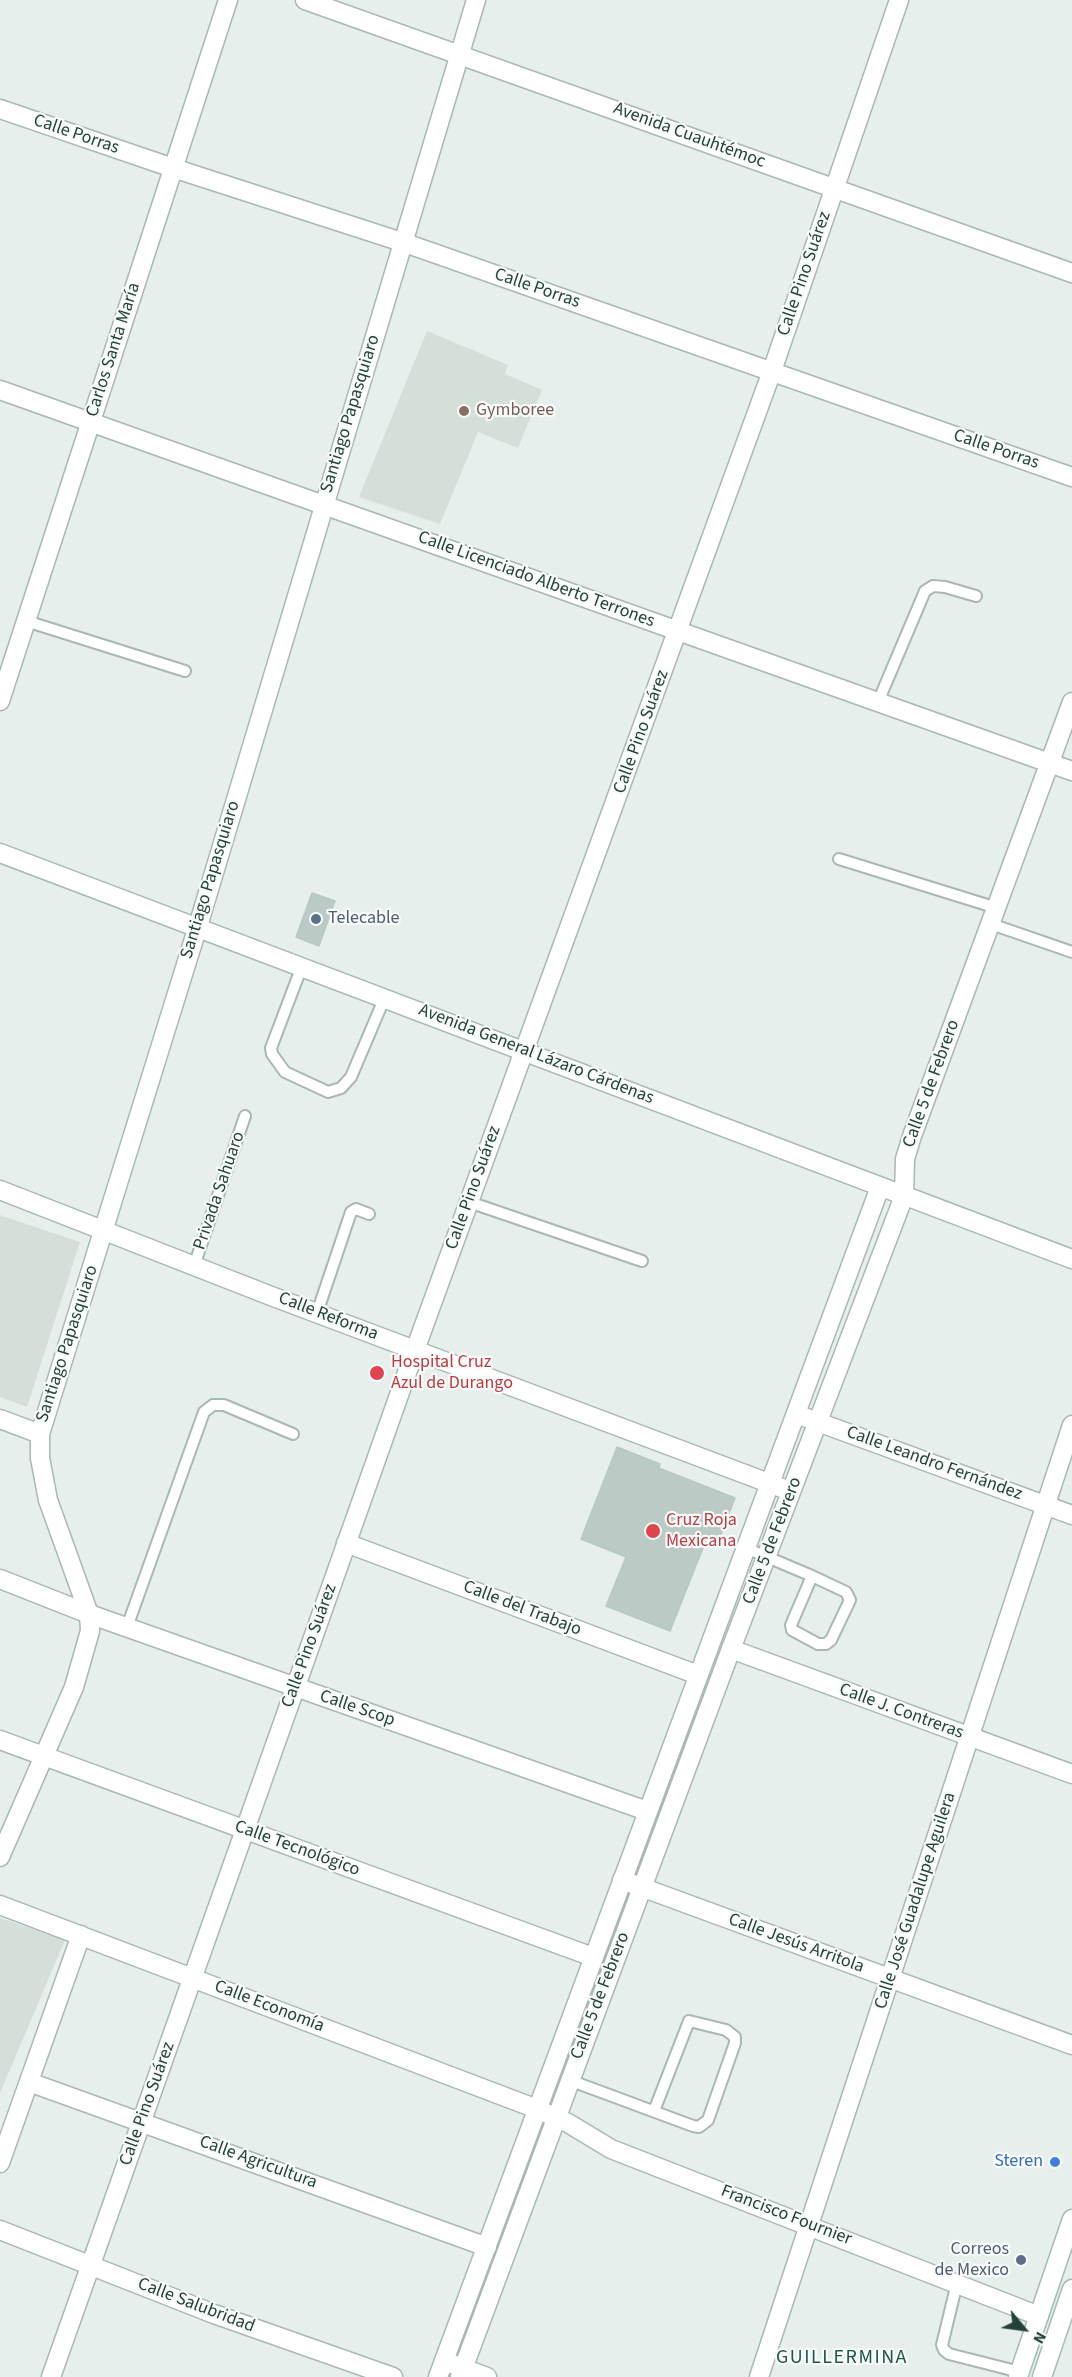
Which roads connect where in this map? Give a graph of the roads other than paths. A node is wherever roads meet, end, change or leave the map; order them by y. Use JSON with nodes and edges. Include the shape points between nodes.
{"nodes":[{"id":1,"x":228,"y":0,"type":"edge"},
{"id":2,"x":306,"y":0,"type":"edge"},
{"id":3,"x":476,"y":0,"type":"edge"},
{"id":4,"x":899,"y":0,"type":"edge"},
{"id":5,"x":460,"y":54,"type":"junction"},
{"id":6,"x":0,"y":109,"type":"edge"},
{"id":7,"x":173,"y":168,"type":"junction"},
{"id":8,"x":835,"y":188,"type":"junction"},
{"id":9,"x":405,"y":243,"type":"junction"},
{"id":10,"x":1072,"y":273,"type":"edge"},
{"id":11,"x":772,"y":371,"type":"junction"},
{"id":12,"x":0,"y":390,"type":"edge"},
{"id":13,"x":91,"y":422,"type":"junction"},
{"id":14,"x":1072,"y":477,"type":"edge"},
{"id":15,"x":323,"y":504,"type":"junction"},
{"id":16,"x":976,"y":596,"type":"dead end"},
{"id":17,"x":26,"y":621,"type":"junction"},
{"id":18,"x":679,"y":631,"type":"junction"},
{"id":19,"x":185,"y":671,"type":"dead end"},
{"id":20,"x":0,"y":701,"type":"edge"},
{"id":21,"x":878,"y":702,"type":"junction"},
{"id":22,"x":1072,"y":702,"type":"edge"},
{"id":23,"x":1067,"y":731,"type":"edge"},
{"id":24,"x":1050,"y":763,"type":"junction"},
{"id":25,"x":1072,"y":771,"type":"edge"},
{"id":26,"x":0,"y":853,"type":"edge"},
{"id":27,"x":839,"y":859,"type":"dead end"},
{"id":28,"x":994,"y":916,"type":"junction"},
{"id":29,"x":198,"y":926,"type":"junction"},
{"id":30,"x":1072,"y":952,"type":"edge"},
{"id":31,"x":302,"y":966,"type":"junction"},
{"id":32,"x":385,"y":997,"type":"junction"},
{"id":33,"x":525,"y":1051,"type":"junction"},
{"id":34,"x":245,"y":1116,"type":"dead end"},
{"id":35,"x":880,"y":1187,"type":"junction"},
{"id":36,"x":0,"y":1190,"type":"edge"},
{"id":37,"x":904,"y":1196,"type":"junction"},
{"id":38,"x":469,"y":1202,"type":"junction"},
{"id":39,"x":369,"y":1214,"type":"dead end"},
{"id":40,"x":104,"y":1232,"type":"junction"},
{"id":41,"x":1071,"y":1255,"type":"edge"},
{"id":42,"x":642,"y":1261,"type":"dead end"},
{"id":43,"x":194,"y":1266,"type":"junction"},
{"id":44,"x":317,"y":1313,"type":"junction"},
{"id":45,"x":415,"y":1350,"type":"junction"},
{"id":46,"x":796,"y":1414,"type":"junction"},
{"id":47,"x":0,"y":1419,"type":"edge"},
{"id":48,"x":819,"y":1422,"type":"junction"},
{"id":49,"x":1072,"y":1425,"type":"edge"},
{"id":50,"x":40,"y":1434,"type":"junction"},
{"id":51,"x":293,"y":1434,"type":"dead end"},
{"id":52,"x":770,"y":1483,"type":"junction"},
{"id":53,"x":792,"y":1491,"type":"junction"},
{"id":54,"x":1046,"y":1506,"type":"junction"},
{"id":55,"x":1072,"y":1515,"type":"edge"},
{"id":56,"x":346,"y":1543,"type":"junction"},
{"id":57,"x":746,"y":1548,"type":"junction"},
{"id":58,"x":766,"y":1557,"type":"junction"},
{"id":59,"x":812,"y":1576,"type":"junction"},
{"id":60,"x":0,"y":1579,"type":"edge"},
{"id":61,"x":89,"y":1614,"type":"junction"},
{"id":62,"x":127,"y":1627,"type":"junction"},
{"id":63,"x":731,"y":1649,"type":"junction"},
{"id":64,"x":698,"y":1675,"type":"junction"},
{"id":65,"x":295,"y":1687,"type":"junction"},
{"id":66,"x":969,"y":1737,"type":"junction"},
{"id":67,"x":0,"y":1740,"type":"edge"},
{"id":68,"x":45,"y":1756,"type":"junction"},
{"id":69,"x":1072,"y":1774,"type":"edge"},
{"id":70,"x":647,"y":1811,"type":"junction"},
{"id":71,"x":245,"y":1830,"type":"junction"},
{"id":72,"x":0,"y":1857,"type":"edge"},
{"id":73,"x":622,"y":1880,"type":"junction"},
{"id":74,"x":641,"y":1887,"type":"junction"},
{"id":75,"x":0,"y":1905,"type":"edge"},
{"id":76,"x":81,"y":1935,"type":"junction"},
{"id":77,"x":593,"y":1957,"type":"junction"},
{"id":78,"x":193,"y":1978,"type":"junction"},
{"id":79,"x":890,"y":1978,"type":"junction"},
{"id":80,"x":1072,"y":2045,"type":"edge"},
{"id":81,"x":569,"y":2080,"type":"junction"},
{"id":82,"x":29,"y":2082,"type":"junction"},
{"id":83,"x":537,"y":2109,"type":"junction"},
{"id":84,"x":654,"y":2111,"type":"junction"},
{"id":85,"x":555,"y":2116,"type":"junction"},
{"id":86,"x":142,"y":2121,"type":"junction"},
{"id":87,"x":0,"y":2163,"type":"edge"},
{"id":88,"x":1072,"y":2219,"type":"edge"},
{"id":89,"x":811,"y":2226,"type":"junction"},
{"id":90,"x":0,"y":2230,"type":"edge"},
{"id":91,"x":487,"y":2247,"type":"junction"},
{"id":92,"x":90,"y":2265,"type":"junction"},
{"id":93,"x":957,"y":2283,"type":"junction"},
{"id":94,"x":1072,"y":2289,"type":"edge"},
{"id":95,"x":1039,"y":2316,"type":"junction"},
{"id":96,"x":441,"y":2369,"type":"edge"},
{"id":97,"x":462,"y":2372,"type":"edge"},
{"id":98,"x":1019,"y":2374,"type":"edge"},
{"id":99,"x":51,"y":2377,"type":"edge"},
{"id":100,"x":393,"y":2377,"type":"edge"},
{"id":101,"x":487,"y":2377,"type":"edge"},
{"id":102,"x":759,"y":2377,"type":"edge"},
{"id":103,"x":1042,"y":2377,"type":"edge"}],
"edges":[{"from":1,"to":7,"type":"street","name":"Carlos Santa María"},
{"from":2,"to":5,"type":"street","name":"Avenida Cuauhtémoc"},
{"from":3,"to":5,"type":"street","name":"Santiago Papasquiaro"},
{"from":4,"to":8,"type":"street","name":"Calle Pino Suárez"},
{"from":5,"to":8,"type":"street","name":"Avenida Cuauhtémoc"},
{"from":5,"to":9,"type":"street","name":"Santiago Papasquiaro"},
{"from":6,"to":7,"type":"street","name":"Calle Porras"},
{"from":7,"to":9,"type":"street","name":"Calle Porras"},
{"from":7,"to":13,"type":"street","name":"Carlos Santa María"},
{"from":8,"to":10,"type":"street","name":"Avenida Cuauhtémoc"},
{"from":8,"to":11,"type":"street","name":"Calle Pino Suárez"},
{"from":9,"to":11,"type":"street","name":"Calle Porras"},
{"from":9,"to":15,"type":"street","name":"Santiago Papasquiaro"},
{"from":11,"to":14,"type":"street","name":"Calle Porras"},
{"from":11,"to":18,"type":"street","name":"Calle Pino Suárez"},
{"from":12,"to":13,"type":"street","name":"Calle Licenciado Alberto Terrones"},
{"from":13,"to":15,"type":"street","name":"Calle Licenciado Alberto Terrones"},
{"from":13,"to":17,"type":"street","name":"Carlos Santa María"},
{"from":15,"to":18,"type":"street","name":"Calle Licenciado Alberto Terrones"},
{"from":15,"to":29,"type":"street","name":"Santiago Papasquiaro"},
{"from":16,"to":21,"type":"lane","via":[[945,587],[933,586],[925,591]]},
{"from":17,"to":19,"type":"lane"},
{"from":17,"to":20,"type":"street","name":"Carlos Santa María"},
{"from":18,"to":21,"type":"street","name":"Calle Licenciado Alberto Terrones"},
{"from":18,"to":33,"type":"street","name":"Calle Pino Suárez"},
{"from":21,"to":24,"type":"street","name":"Calle Licenciado Alberto Terrones"},
{"from":22,"to":23,"type":"street","name":"Calle 5 de Febrero"},
{"from":23,"to":24,"type":"street","name":"Calle 5 de Febrero"},
{"from":24,"to":25,"type":"street","name":"Calle Licenciado Alberto Terrones"},
{"from":24,"to":28,"type":"street","name":"Calle 5 de Febrero"},
{"from":26,"to":29,"type":"street","name":"Avenida General Lázaro Cárdenas"},
{"from":27,"to":28,"type":"lane"},
{"from":28,"to":30,"type":"lane"},
{"from":28,"to":37,"type":"street","name":"Calle 5 de Febrero","via":[[912,1136],[905,1159]]},
{"from":29,"to":31,"type":"street","name":"Avenida General Lázaro Cárdenas"},
{"from":29,"to":40,"type":"street","name":"Santiago Papasquiaro"},
{"from":31,"to":32,"type":"street","name":"Avenida General Lázaro Cárdenas"},
{"from":31,"to":32,"type":"lane","via":[[272,1054],[285,1072],[328,1092],[340,1088],[351,1077]]},
{"from":32,"to":33,"type":"street","name":"Avenida General Lázaro Cárdenas"},
{"from":33,"to":35,"type":"street","name":"Avenida General Lázaro Cárdenas"},
{"from":33,"to":38,"type":"street","name":"Calle Pino Suárez"},
{"from":34,"to":43,"type":"lane","name":"Privada Sahuaro"},
{"from":35,"to":37,"type":"street","name":"Avenida General Lázaro Cárdenas"},
{"from":35,"to":46,"type":"street","name":"Calle 5 de Febrero"},
{"from":36,"to":40,"type":"street","name":"Calle Reforma"},
{"from":37,"to":41,"type":"street","name":"Avenida General Lázaro Cárdenas"},
{"from":37,"to":48,"type":"street","name":"Calle 5 de Febrero"},
{"from":38,"to":42,"type":"lane"},
{"from":38,"to":45,"type":"street","name":"Calle Pino Suárez"},
{"from":39,"to":44,"type":"lane","via":[[356,1209],[351,1212]]},
{"from":40,"to":43,"type":"street","name":"Calle Reforma"},
{"from":40,"to":50,"type":"street","name":"Santiago Papasquiaro"},
{"from":43,"to":44,"type":"street","name":"Calle Reforma"},
{"from":44,"to":45,"type":"street","name":"Calle Reforma"},
{"from":45,"to":52,"type":"street","name":"Calle Reforma"},
{"from":45,"to":56,"type":"street","name":"Calle Pino Suárez"},
{"from":46,"to":48,"type":"street","name":"Calle Leandro Fernández"},
{"from":46,"to":52,"type":"street","name":"Calle 5 de Febrero"},
{"from":47,"to":50,"type":"street"},
{"from":48,"to":53,"type":"street","name":"Calle 5 de Febrero"},
{"from":48,"to":54,"type":"street","name":"Calle Leandro Fernández"},
{"from":49,"to":54,"type":"street","name":"Calle José Guadalupe Aguilera"},
{"from":50,"to":61,"type":"street","name":"Santiago Papasquiaro","via":[[48,1500]]},
{"from":51,"to":62,"type":"lane","via":[[224,1405],[213,1405],[204,1412]]},
{"from":52,"to":53,"type":"street","name":"Calle Reforma"},
{"from":52,"to":57,"type":"street","name":"Calle 5 de Febrero"},
{"from":53,"to":58,"type":"street","name":"Calle 5 de Febrero"},
{"from":54,"to":55,"type":"street","name":"Calle Leandro Fernández"},
{"from":54,"to":66,"type":"street","name":"Calle José Guadalupe Aguilera"},
{"from":56,"to":64,"type":"street","name":"Calle del Trabajo"},
{"from":56,"to":65,"type":"street","name":"Calle Pino Suárez"},
{"from":57,"to":58,"type":"lane"},
{"from":57,"to":64,"type":"street","name":"Calle 5 de Febrero"},
{"from":58,"to":59,"type":"lane"},
{"from":58,"to":63,"type":"street","name":"Calle 5 de Febrero"},
{"from":59,"to":59,"type":"lane","via":[[791,1625],[797,1635],[826,1644],[850,1600],[842,1589]]},
{"from":60,"to":61,"type":"street","name":"Calle Scop"},
{"from":61,"to":62,"type":"street","name":"Calle Scop"},
{"from":61,"to":68,"type":"street","name":"Santiago Papasquiaro","via":[[90,1631],[81,1668]]},
{"from":62,"to":65,"type":"street","name":"Calle Scop"},
{"from":63,"to":66,"type":"street","name":"Calle J. Contreras"},
{"from":63,"to":74,"type":"street","name":"Calle 5 de Febrero"},
{"from":64,"to":70,"type":"street","name":"Calle 5 de Febrero"},
{"from":65,"to":70,"type":"street","name":"Calle Scop"},
{"from":65,"to":71,"type":"street","name":"Calle Pino Suárez"},
{"from":66,"to":69,"type":"street","name":"Calle J. Contreras"},
{"from":66,"to":79,"type":"street","name":"Calle José Guadalupe Aguilera"},
{"from":67,"to":68,"type":"street","name":"Calle Tecnológico"},
{"from":68,"to":71,"type":"street","name":"Calle Tecnológico"},
{"from":68,"to":72,"type":"street","name":"Santiago Papasquiaro"},
{"from":70,"to":73,"type":"street","name":"Calle 5 de Febrero"},
{"from":71,"to":77,"type":"street","name":"Calle Tecnológico"},
{"from":71,"to":78,"type":"street","name":"Calle Pino Suárez"},
{"from":73,"to":74,"type":"street","name":"Calle Jesús Arritola"},
{"from":73,"to":77,"type":"street","name":"Calle 5 de Febrero"},
{"from":74,"to":79,"type":"street","name":"Calle Jesús Arritola"},
{"from":74,"to":81,"type":"street","name":"Calle 5 de Febrero"},
{"from":75,"to":76,"type":"street","name":"Calle Economía"},
{"from":76,"to":78,"type":"street","name":"Calle Economía"},
{"from":76,"to":82,"type":"street"},
{"from":77,"to":83,"type":"street","name":"Calle 5 de Febrero"},
{"from":78,"to":83,"type":"street","name":"Calle Economía"},
{"from":78,"to":86,"type":"street","name":"Calle Pino Suárez"},
{"from":79,"to":80,"type":"street","name":"Calle Jesús Arritola"},
{"from":79,"to":89,"type":"street","name":"Calle José Guadalupe Aguilera"},
{"from":81,"to":84,"type":"lane"},
{"from":81,"to":85,"type":"street","name":"Calle 5 de Febrero"},
{"from":82,"to":86,"type":"street","name":"Calle Agricultura"},
{"from":82,"to":87,"type":"street"},
{"from":83,"to":85,"type":"street","name":"Francisco Fournier"},
{"from":83,"to":91,"type":"street","name":"Calle 5 de Febrero"},
{"from":84,"to":84,"type":"lane","via":[[689,2021],[726,2030],[735,2037],[704,2125],[693,2126]]},
{"from":85,"to":89,"type":"street","name":"Francisco Fournier","via":[[611,2148]]},
{"from":85,"to":97,"type":"street","name":"Calle 5 de Febrero"},
{"from":86,"to":91,"type":"street","name":"Calle Agricultura"},
{"from":86,"to":92,"type":"street","name":"Calle Pino Suárez"},
{"from":88,"to":95,"type":"street"},
{"from":89,"to":93,"type":"street","name":"Francisco Fournier"},
{"from":89,"to":102,"type":"street","name":"Calle José Guadalupe Aguilera"},
{"from":90,"to":92,"type":"street","name":"Calle Salubridad"},
{"from":91,"to":96,"type":"street","name":"Calle 5 de Febrero"},
{"from":92,"to":99,"type":"street","name":"Calle Pino Suárez"},
{"from":92,"to":100,"type":"street","name":"Calle Salubridad"},
{"from":93,"to":95,"type":"street","name":"Francisco Fournier"},
{"from":93,"to":98,"type":"lane","via":[[944,2350]]},
{"from":94,"to":103,"type":"street"},
{"from":95,"to":98,"type":"street"},
{"from":96,"to":97,"type":"street"},
{"from":97,"to":101,"type":"street"}]}
